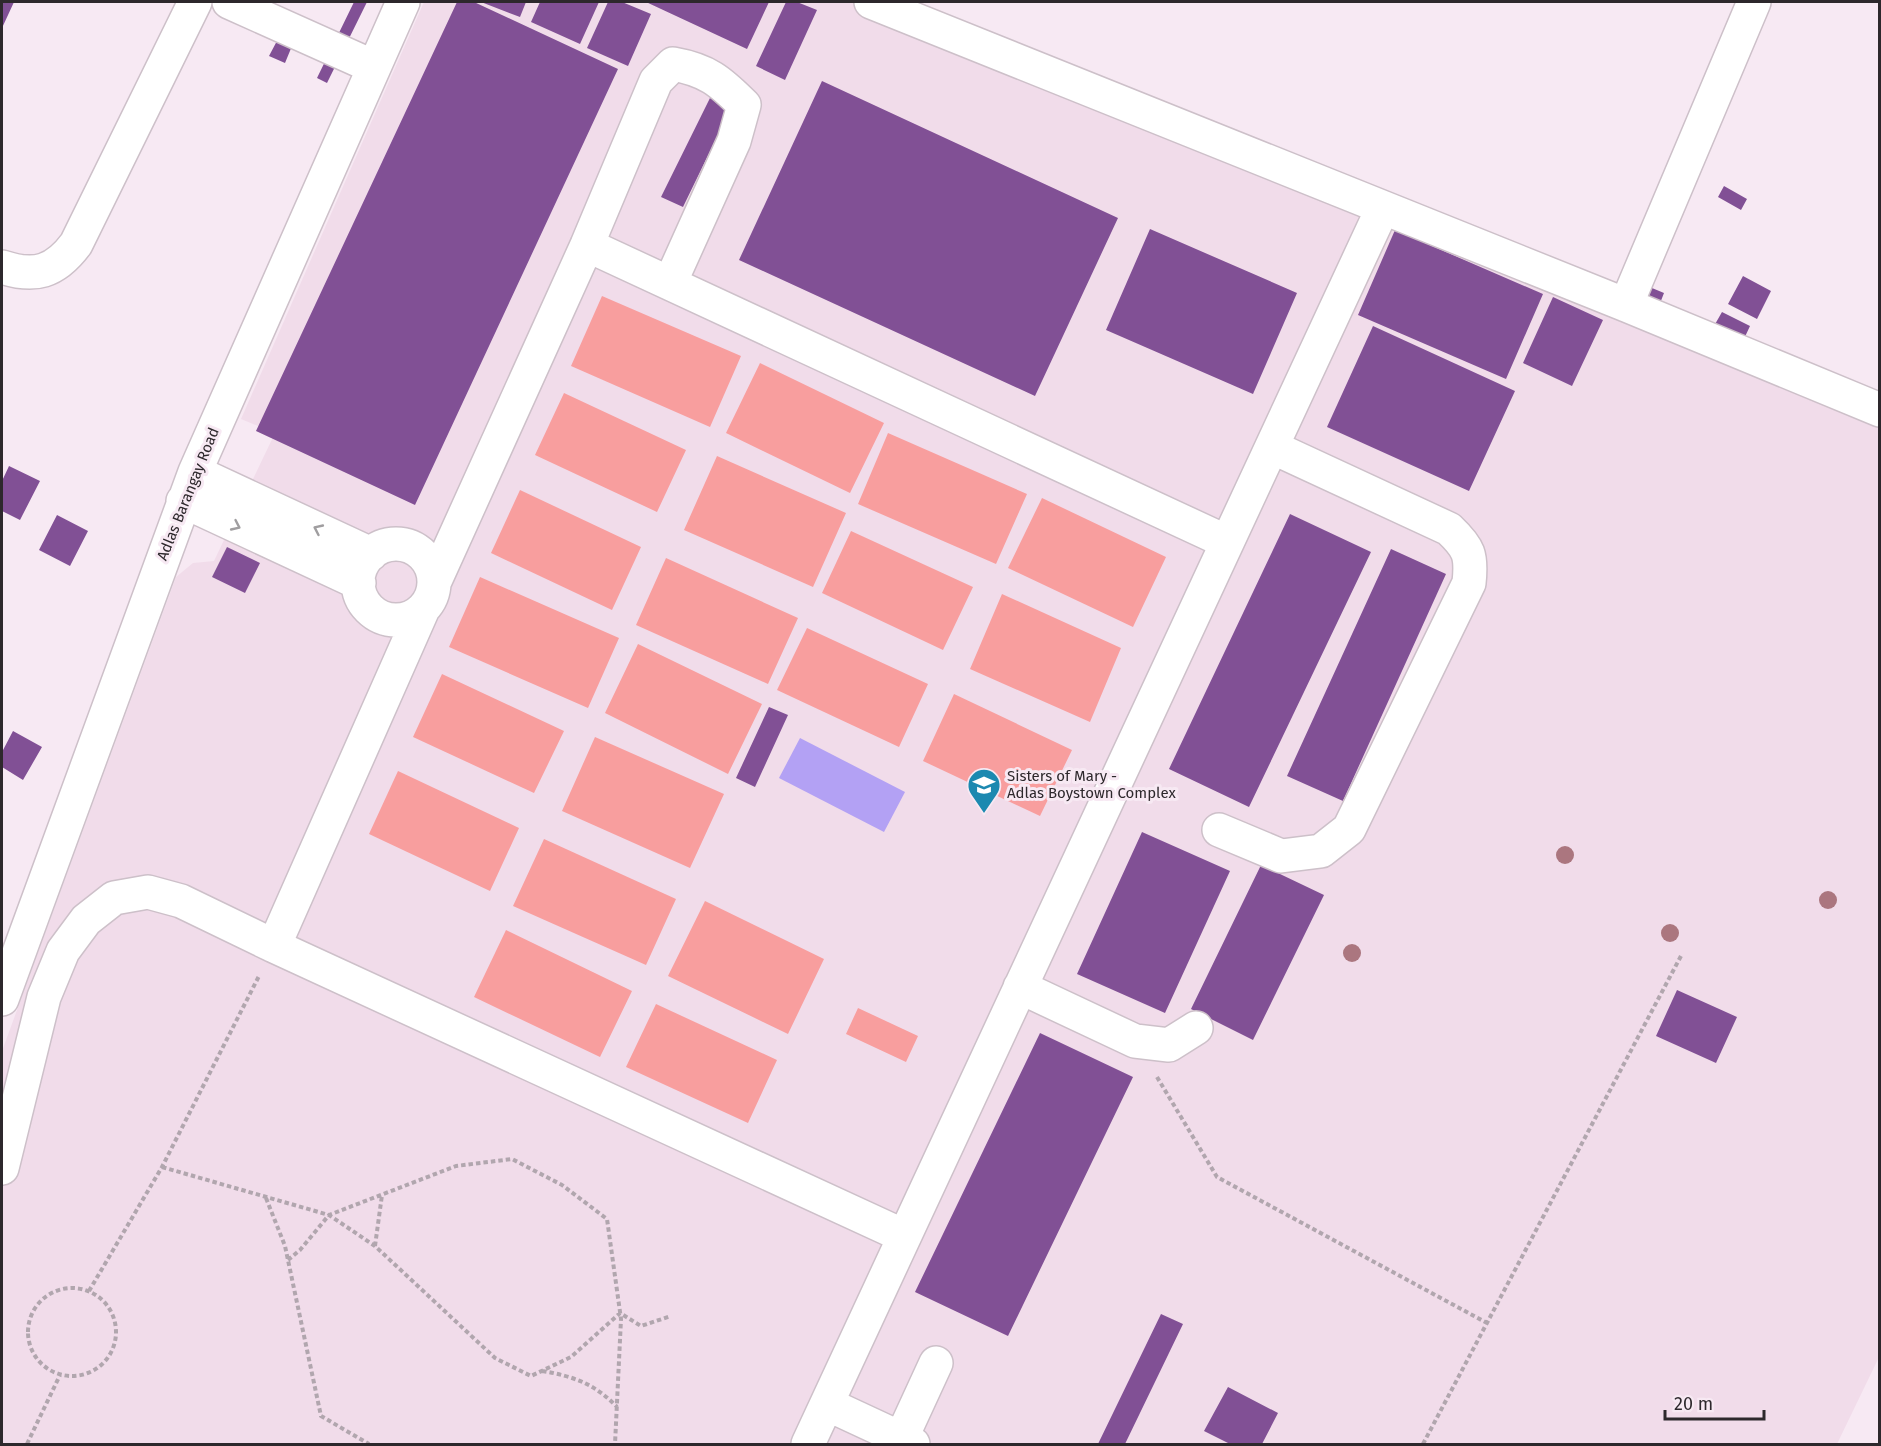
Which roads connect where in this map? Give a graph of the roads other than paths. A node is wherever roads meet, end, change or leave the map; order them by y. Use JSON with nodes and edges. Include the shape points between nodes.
{"nodes":[{"id":1,"x":195,"y":2,"type":"edge"},
{"id":2,"x":229,"y":2,"type":"edge"},
{"id":3,"x":403,"y":2,"type":"edge"},
{"id":4,"x":871,"y":2,"type":"edge"},
{"id":5,"x":1754,"y":2,"type":"edge"},
{"id":6,"x":374,"y":67,"type":"junction"},
{"id":7,"x":1379,"y":216,"type":"dead end"},
{"id":8,"x":587,"y":245,"type":"junction"},
{"id":9,"x":2,"y":267,"type":"edge"},
{"id":10,"x":670,"y":283,"type":"junction"},
{"id":11,"x":1626,"y":305,"type":"junction"},
{"id":12,"x":1880,"y":410,"type":"edge"},
{"id":13,"x":1272,"y":447,"type":"junction"},
{"id":14,"x":189,"y":487,"type":"junction"},
{"id":15,"x":1227,"y":542,"type":"junction"},
{"id":16,"x":371,"y":554,"type":"junction"},
{"id":17,"x":358,"y":584,"type":"junction"},
{"id":18,"x":419,"y":592,"type":"junction"},
{"id":19,"x":1219,"y":830,"type":"dead end"},
{"id":20,"x":274,"y":946,"type":"junction"},
{"id":21,"x":1020,"y":987,"type":"junction"},
{"id":22,"x":2,"y":999,"type":"edge"},
{"id":23,"x":1196,"y":1028,"type":"dead end"},
{"id":24,"x":2,"y":1168,"type":"edge"},
{"id":25,"x":904,"y":1236,"type":"junction"},
{"id":26,"x":936,"y":1363,"type":"dead end"},
{"id":27,"x":827,"y":1404,"type":"junction"},
{"id":28,"x":907,"y":1442,"type":"edge"},
{"id":29,"x":808,"y":1444,"type":"edge"}],
"edges":[{"from":1,"to":9,"type":"street","via":[[71,250],[45,271],[15,272]]},
{"from":2,"to":6,"type":"street"},
{"from":3,"to":6,"type":"street","name":"Adlas Barangay Road"},
{"from":4,"to":11,"type":"street"},
{"from":5,"to":11,"type":"street"},
{"from":6,"to":14,"type":"street","name":"Adlas Barangay Road"},
{"from":7,"to":13,"type":"street"},
{"from":8,"to":10,"type":"street"},
{"from":8,"to":10,"type":"street","via":[[656,81],[673,64],[696,68],[726,86],[744,105],[734,141]]},
{"from":8,"to":18,"type":"street","via":[[463,519]]},
{"from":10,"to":15,"type":"street"},
{"from":11,"to":12,"type":"street"},
{"from":13,"to":15,"type":"street"},
{"from":13,"to":19,"type":"street","via":[[1449,529],[1465,544],[1471,561],[1469,583],[1349,829],[1321,851],[1281,856]]},
{"from":16,"to":14,"type":"street","one_way":true},
{"from":14,"to":17,"type":"street","one_way":true},
{"from":14,"to":22,"type":"street","name":"Adlas Barangay Road"},
{"from":15,"to":21,"type":"street"},
{"from":16,"to":17,"type":"street","via":[[362,567]]},
{"from":16,"to":18,"type":"street","via":[[392,544],[404,545]]},
{"from":17,"to":18,"type":"street","via":[[366,605],[385,618]]},
{"from":18,"to":20,"type":"street","via":[[396,671]]},
{"from":20,"to":24,"type":"street","via":[[181,901],[148,892],[114,898],[86,920],[63,951],[44,997]]},
{"from":20,"to":25,"type":"street"},
{"from":21,"to":23,"type":"street","via":[[1135,1041],[1169,1045]]},
{"from":21,"to":25,"type":"street"},
{"from":25,"to":27,"type":"street"},
{"from":26,"to":28,"type":"street"},
{"from":27,"to":28,"type":"street"},
{"from":27,"to":29,"type":"street"}]}
